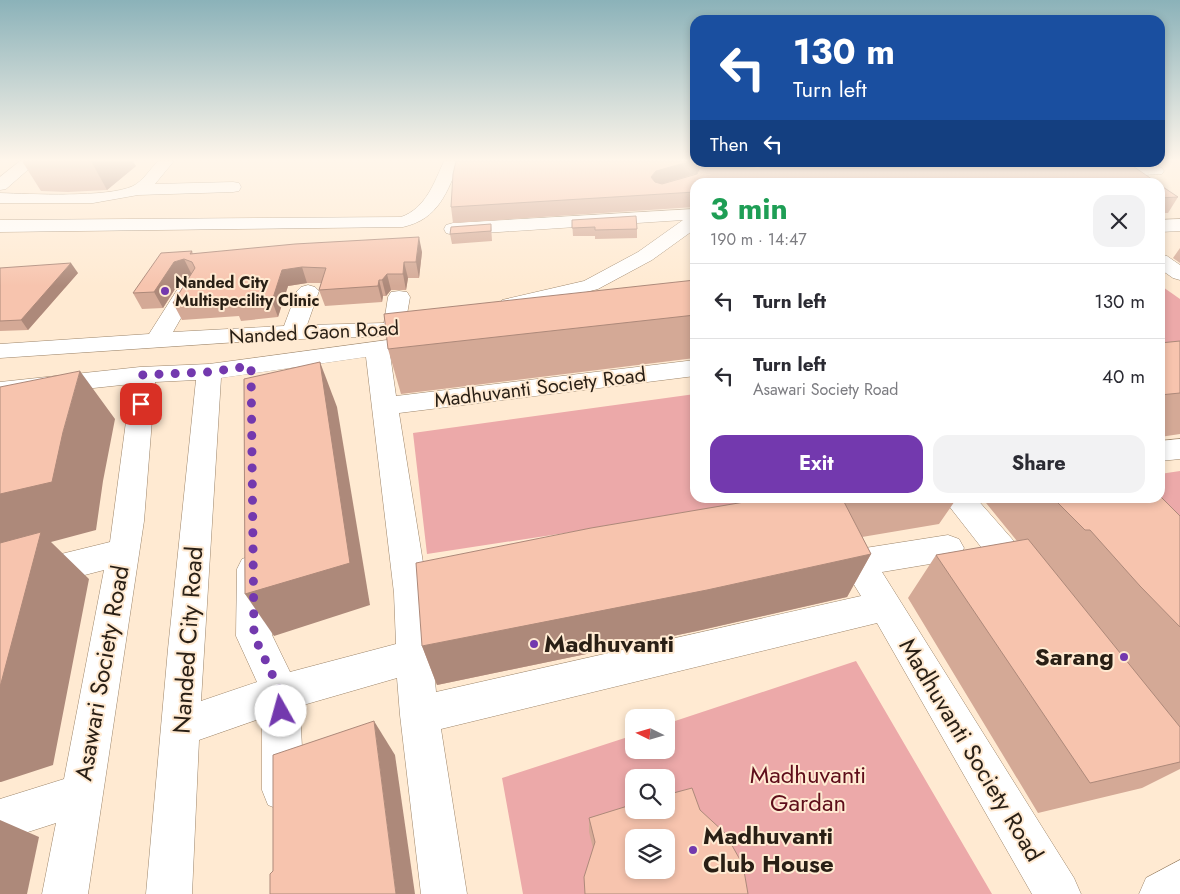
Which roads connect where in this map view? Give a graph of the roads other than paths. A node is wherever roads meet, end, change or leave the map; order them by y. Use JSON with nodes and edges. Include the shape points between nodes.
{"nodes":[{"id":1,"x":433,"y":203,"type":"edge"},
{"id":2,"x":690,"y":214,"type":"edge"},
{"id":3,"x":690,"y":224,"type":"edge"},
{"id":4,"x":1180,"y":225,"type":"edge"},
{"id":5,"x":0,"y":226,"type":"edge"},
{"id":6,"x":1165,"y":226,"type":"edge"},
{"id":7,"x":451,"y":229,"type":"edge"},
{"id":8,"x":1165,"y":264,"type":"edge"},
{"id":9,"x":1180,"y":274,"type":"edge"},
{"id":10,"x":191,"y":283,"type":"edge"},
{"id":11,"x":308,"y":291,"type":"dead end"},
{"id":12,"x":400,"y":297,"type":"dead end"},
{"id":13,"x":490,"y":310,"type":"edge"},
{"id":14,"x":394,"y":329,"type":"junction"},
{"id":15,"x":294,"y":333,"type":"junction"},
{"id":16,"x":156,"y":340,"type":"junction"},
{"id":17,"x":377,"y":350,"type":"junction"},
{"id":18,"x":0,"y":351,"type":"edge"},
{"id":19,"x":251,"y":366,"type":"junction"},
{"id":20,"x":690,"y":369,"type":"edge"},
{"id":21,"x":140,"y":375,"type":"junction"},
{"id":22,"x":209,"y":379,"type":"junction"},
{"id":23,"x":0,"y":390,"type":"edge"},
{"id":24,"x":251,"y":396,"type":"edge"},
{"id":25,"x":384,"y":406,"type":"junction"},
{"id":26,"x":1180,"y":449,"type":"edge"},
{"id":27,"x":1165,"y":450,"type":"edge"},
{"id":28,"x":964,"y":503,"type":"edge"},
{"id":29,"x":828,"y":516,"type":"edge"},
{"id":30,"x":253,"y":546,"type":"edge"},
{"id":31,"x":948,"y":548,"type":"dead end"},
{"id":32,"x":123,"y":552,"type":"junction"},
{"id":33,"x":857,"y":563,"type":"junction"},
{"id":34,"x":487,"y":577,"type":"edge"},
{"id":35,"x":0,"y":583,"type":"edge"},
{"id":36,"x":411,"y":593,"type":"junction"},
{"id":37,"x":1041,"y":596,"type":"edge"},
{"id":38,"x":885,"y":606,"type":"junction"},
{"id":39,"x":414,"y":656,"type":"junction"},
{"id":40,"x":281,"y":693,"type":"junction"},
{"id":41,"x":419,"y":715,"type":"junction"},
{"id":42,"x":181,"y":727,"type":"junction"},
{"id":43,"x":82,"y":794,"type":"junction"},
{"id":44,"x":0,"y":820,"type":"edge"},
{"id":45,"x":283,"y":827,"type":"edge"},
{"id":46,"x":1180,"y":883,"type":"edge"},
{"id":47,"x":65,"y":894,"type":"edge"},
{"id":48,"x":169,"y":894,"type":"edge"},
{"id":49,"x":444,"y":894,"type":"edge"},
{"id":50,"x":1058,"y":894,"type":"edge"},
{"id":51,"x":1162,"y":894,"type":"edge"}],
"edges":[{"from":1,"to":5,"type":"street","via":[[416,217],[403,222]]},
{"from":2,"to":7,"type":"street"},
{"from":3,"to":13,"type":"street","via":[[645,256],[591,285]]},
{"from":4,"to":6,"type":"street"},
{"from":8,"to":9,"type":"street"},
{"from":10,"to":16,"type":"street"},
{"from":11,"to":15,"type":"street"},
{"from":12,"to":14,"type":"street"},
{"from":14,"to":15,"type":"street","name":"Nanded Gaon Road"},
{"from":14,"to":17,"type":"street","name":"Nanded Gaon Road","via":[[438,331]]},
{"from":15,"to":16,"type":"street","name":"Nanded Gaon Road"},
{"from":16,"to":18,"type":"street","name":"Nanded Gaon Road"},
{"from":17,"to":19,"type":"street"},
{"from":17,"to":25,"type":"street"},
{"from":19,"to":22,"type":"street"},
{"from":19,"to":24,"type":"street"},
{"from":20,"to":25,"type":"street","name":"Madhuvanti Society Road"},
{"from":21,"to":22,"type":"street"},
{"from":21,"to":23,"type":"street","via":[[35,399]]},
{"from":21,"to":32,"type":"street","name":"Asawari Society Road","via":[[143,384]]},
{"from":22,"to":42,"type":"street","name":"Nanded City Road"},
{"from":25,"to":36,"type":"street"},
{"from":26,"to":27,"type":"street"},
{"from":28,"to":37,"type":"street"},
{"from":29,"to":33,"type":"street","name":"Madhuvanti Society Road"},
{"from":30,"to":40,"type":"street","via":[[254,636]]},
{"from":31,"to":33,"type":"street"},
{"from":32,"to":35,"type":"street","name":"Asawari Society Road"},
{"from":32,"to":43,"type":"street","name":"Asawari Society Road"},
{"from":33,"to":38,"type":"street","name":"Madhuvanti Society Road"},
{"from":34,"to":36,"type":"street"},
{"from":36,"to":39,"type":"street"},
{"from":38,"to":41,"type":"street"},
{"from":38,"to":50,"type":"street","name":"Madhuvanti Society Road"},
{"from":39,"to":40,"type":"street"},
{"from":39,"to":41,"type":"street"},
{"from":40,"to":42,"type":"street"},
{"from":40,"to":45,"type":"street"},
{"from":41,"to":49,"type":"street"},
{"from":42,"to":48,"type":"street","name":"Nanded City Road"},
{"from":43,"to":44,"type":"street","name":"Asawari Society Road"},
{"from":43,"to":47,"type":"street","name":"Asawari Society Road"},
{"from":46,"to":51,"type":"street"}]}
